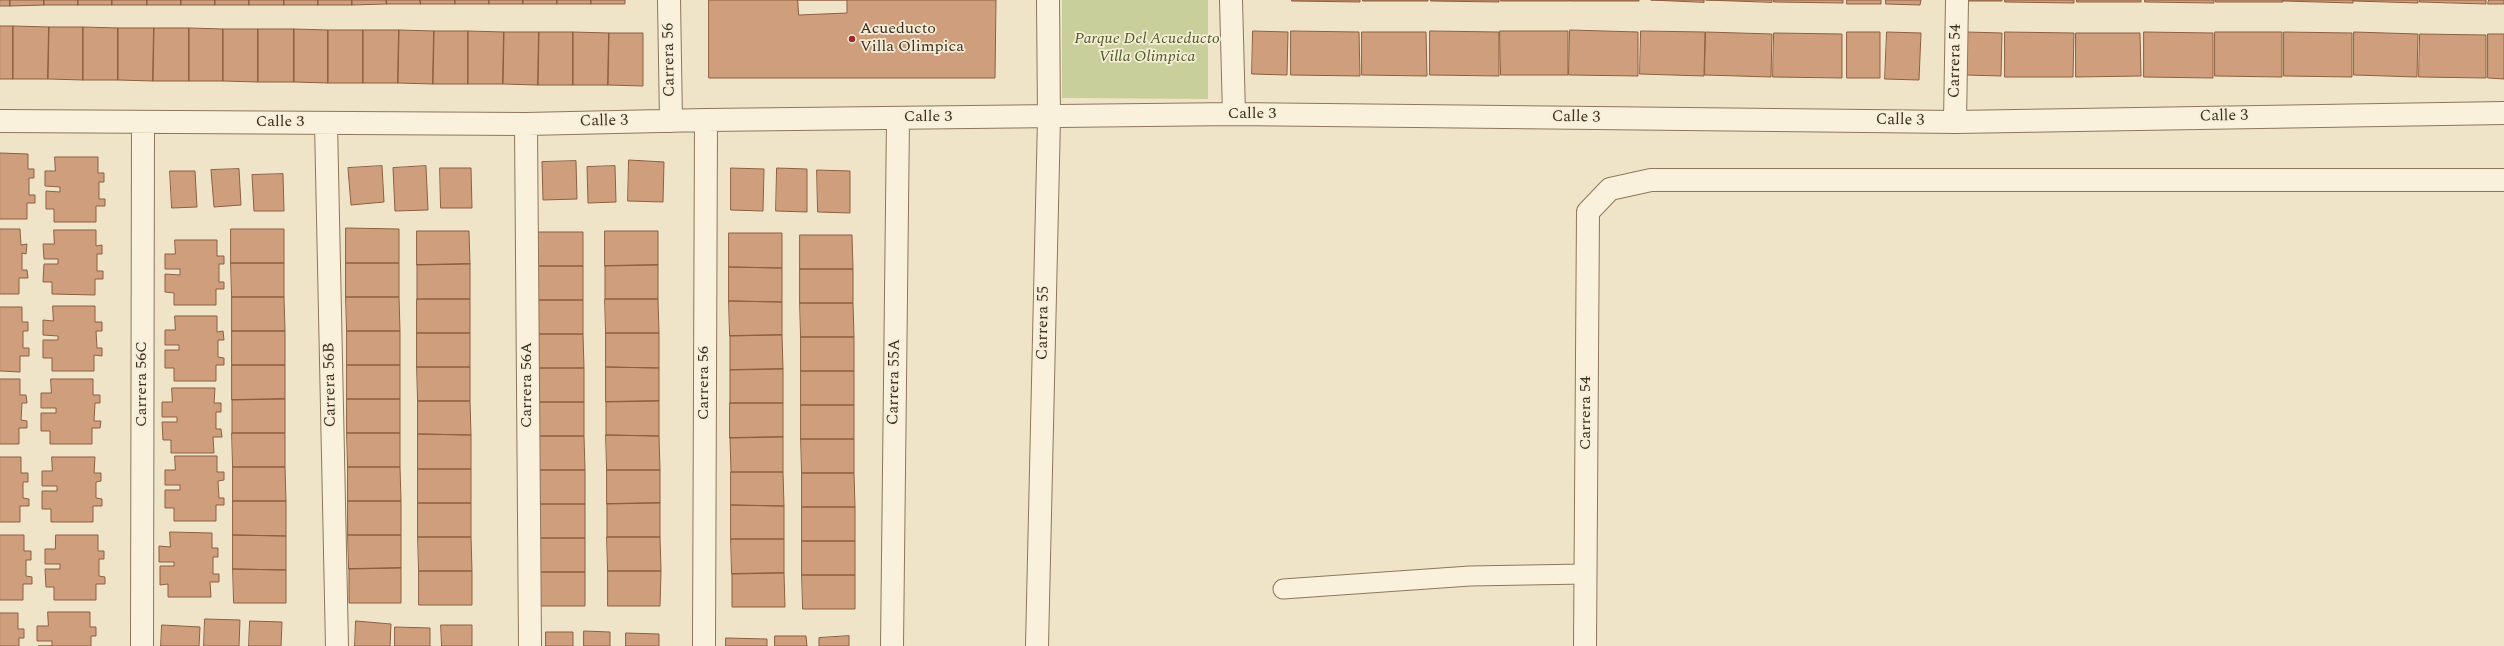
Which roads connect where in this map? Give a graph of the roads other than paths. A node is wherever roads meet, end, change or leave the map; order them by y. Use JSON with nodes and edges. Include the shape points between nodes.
{"nodes":[{"id":1,"x":670,"y":0,"type":"edge"},
{"id":2,"x":1048,"y":0,"type":"edge"},
{"id":3,"x":1231,"y":0,"type":"edge"},
{"id":4,"x":1957,"y":0,"type":"edge"},
{"id":5,"x":2504,"y":113,"type":"edge"},
{"id":6,"x":1234,"y":114,"type":"junction"},
{"id":7,"x":1049,"y":118,"type":"junction"},
{"id":8,"x":898,"y":119,"type":"junction"},
{"id":9,"x":706,"y":120,"type":"junction"},
{"id":10,"x":0,"y":121,"type":"edge"},
{"id":11,"x":671,"y":121,"type":"junction"},
{"id":12,"x":143,"y":122,"type":"junction"},
{"id":13,"x":1955,"y":122,"type":"junction"},
{"id":14,"x":326,"y":123,"type":"junction"},
{"id":15,"x":526,"y":124,"type":"junction"},
{"id":16,"x":2504,"y":180,"type":"edge"},
{"id":17,"x":1585,"y":574,"type":"junction"},
{"id":18,"x":1283,"y":589,"type":"dead end"},
{"id":19,"x":142,"y":646,"type":"edge"},
{"id":20,"x":337,"y":646,"type":"edge"},
{"id":21,"x":530,"y":646,"type":"edge"},
{"id":22,"x":704,"y":646,"type":"edge"},
{"id":23,"x":892,"y":646,"type":"edge"},
{"id":24,"x":1036,"y":646,"type":"edge"},
{"id":25,"x":1585,"y":646,"type":"edge"}],
"edges":[{"from":1,"to":11,"type":"street","name":"Carrera 56"},
{"from":2,"to":7,"type":"street","name":"Carrera 55"},
{"from":3,"to":6,"type":"street"},
{"from":4,"to":13,"type":"street","name":"Carrera 54"},
{"from":5,"to":13,"type":"street","name":"Calle 3"},
{"from":6,"to":7,"type":"street","name":"Calle 3"},
{"from":6,"to":13,"type":"street","name":"Calle 3"},
{"from":7,"to":8,"type":"street","name":"Calle 3"},
{"from":7,"to":24,"type":"street","name":"Carrera 55"},
{"from":8,"to":9,"type":"street","name":"Calle 3"},
{"from":8,"to":23,"type":"street","name":"Carrera 55A"},
{"from":9,"to":11,"type":"street","name":"Calle 3"},
{"from":9,"to":22,"type":"street","name":"Carrera 56"},
{"from":10,"to":12,"type":"street","name":"Calle 3"},
{"from":11,"to":15,"type":"street","name":"Calle 3"},
{"from":12,"to":14,"type":"street","name":"Calle 3"},
{"from":12,"to":19,"type":"street","name":"Carrera 56C"},
{"from":14,"to":15,"type":"street","name":"Calle 3"},
{"from":14,"to":20,"type":"street","name":"Carrera 56B"},
{"from":15,"to":21,"type":"street","name":"Carrera 56A"},
{"from":16,"to":17,"type":"street","name":"Carrera 54","via":[[1651,180],[1610,189],[1588,212]]},
{"from":17,"to":18,"type":"lane","via":[[1470,576]]},
{"from":17,"to":25,"type":"street","name":"Carrera 54"}]}
